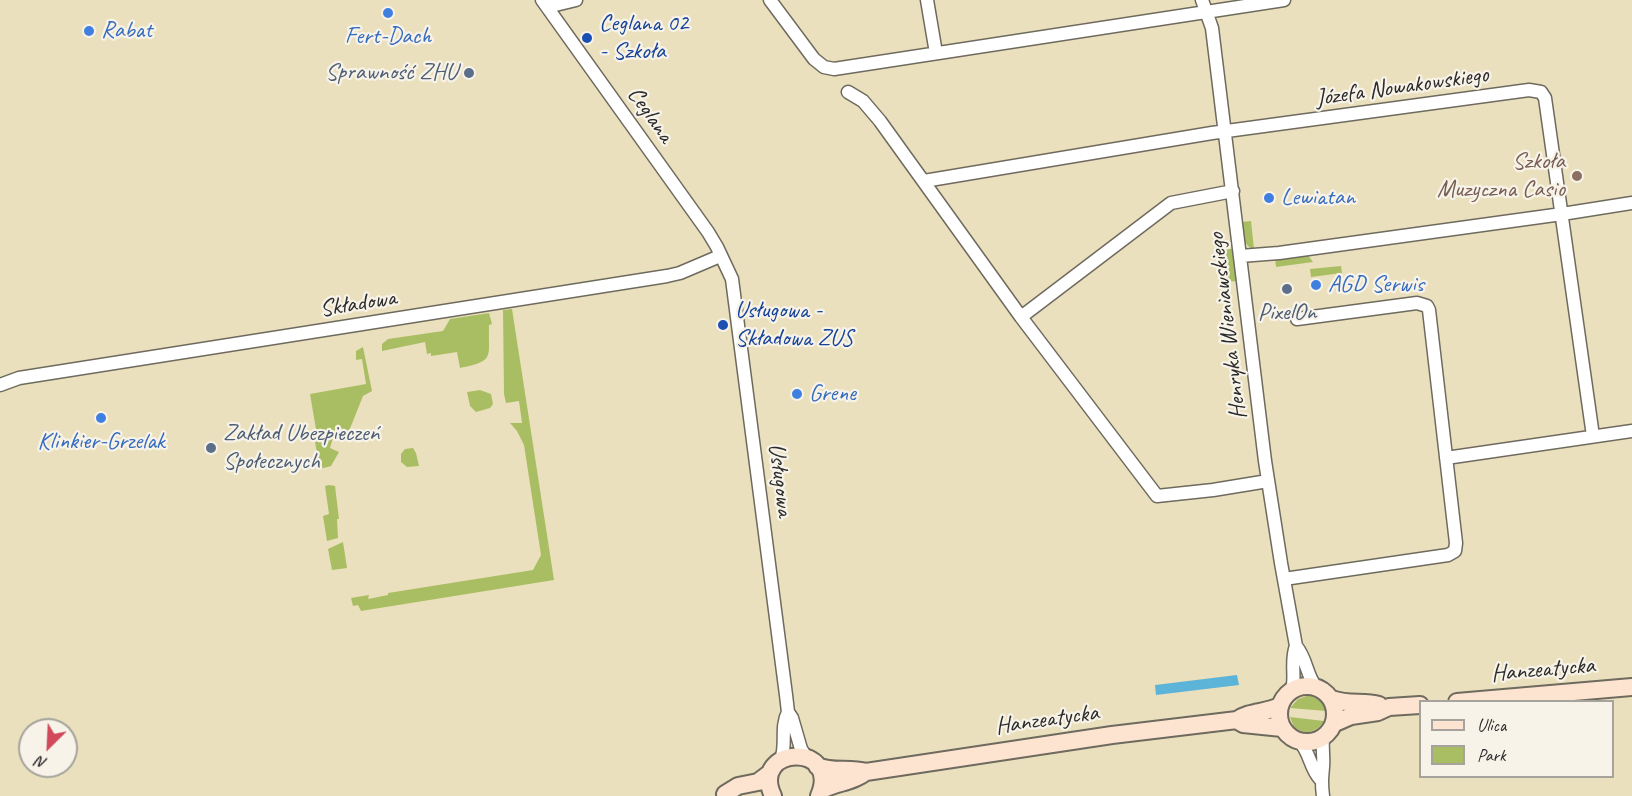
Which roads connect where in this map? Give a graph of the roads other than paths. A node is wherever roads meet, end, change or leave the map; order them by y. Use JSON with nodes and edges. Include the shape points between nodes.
{"nodes":[{"id":1,"x":576,"y":0,"type":"edge"},
{"id":2,"x":770,"y":0,"type":"edge"},
{"id":3,"x":927,"y":0,"type":"edge"},
{"id":4,"x":1284,"y":0,"type":"edge"},
{"id":5,"x":545,"y":3,"type":"edge"},
{"id":6,"x":1204,"y":6,"type":"edge"},
{"id":7,"x":936,"y":53,"type":"junction"},
{"id":8,"x":848,"y":92,"type":"dead end"},
{"id":9,"x":1225,"y":132,"type":"junction"},
{"id":10,"x":924,"y":181,"type":"junction"},
{"id":11,"x":1233,"y":191,"type":"junction"},
{"id":12,"x":1632,"y":202,"type":"edge"},
{"id":13,"x":1562,"y":214,"type":"junction"},
{"id":14,"x":720,"y":256,"type":"junction"},
{"id":15,"x":1240,"y":256,"type":"junction"},
{"id":16,"x":1021,"y":316,"type":"junction"},
{"id":17,"x":1297,"y":319,"type":"dead end"},
{"id":18,"x":0,"y":385,"type":"edge"},
{"id":19,"x":1632,"y":431,"type":"edge"},
{"id":20,"x":1593,"y":436,"type":"junction"},
{"id":21,"x":1446,"y":458,"type":"junction"},
{"id":22,"x":1268,"y":481,"type":"junction"},
{"id":23,"x":1284,"y":579,"type":"junction"},
{"id":24,"x":1296,"y":646,"type":"junction"},
{"id":25,"x":1316,"y":687,"type":"junction"},
{"id":26,"x":1632,"y":687,"type":"edge"},
{"id":27,"x":1292,"y":690,"type":"junction"},
{"id":28,"x":1332,"y":699,"type":"junction"},
{"id":29,"x":1481,"y":700,"type":"edge"},
{"id":30,"x":1419,"y":705,"type":"edge"},
{"id":31,"x":1280,"y":706,"type":"junction"},
{"id":32,"x":1389,"y":707,"type":"junction"},
{"id":33,"x":788,"y":712,"type":"junction"},
{"id":34,"x":1237,"y":720,"type":"junction"},
{"id":35,"x":1335,"y":723,"type":"junction"},
{"id":36,"x":1282,"y":728,"type":"junction"},
{"id":37,"x":1323,"y":738,"type":"junction"},
{"id":38,"x":1300,"y":742,"type":"junction"},
{"id":39,"x":812,"y":762,"type":"junction"},
{"id":40,"x":776,"y":767,"type":"junction"},
{"id":41,"x":866,"y":772,"type":"junction"},
{"id":42,"x":1320,"y":779,"type":"junction"},
{"id":43,"x":821,"y":793,"type":"edge"},
{"id":44,"x":723,"y":795,"type":"edge"},
{"id":45,"x":751,"y":796,"type":"edge"},
{"id":46,"x":762,"y":796,"type":"edge"},
{"id":47,"x":773,"y":796,"type":"edge"},
{"id":48,"x":1323,"y":796,"type":"edge"}],
"edges":[{"from":1,"to":5,"type":"street"},
{"from":2,"to":7,"type":"street","via":[[824,67],[834,69]]},
{"from":3,"to":7,"type":"street"},
{"from":4,"to":6,"type":"street"},
{"from":5,"to":14,"type":"street","name":"Ceglana","via":[[708,232]]},
{"from":6,"to":7,"type":"street"},
{"from":6,"to":9,"type":"street","name":"Henryka Wieniawskiego","via":[[1212,28]]},
{"from":8,"to":10,"type":"street","via":[[863,101]]},
{"from":9,"to":10,"type":"street","name":"Józefa Nowakowskiego"},
{"from":9,"to":11,"type":"street","name":"Henryka Wieniawskiego"},
{"from":9,"to":13,"type":"street","name":"Józefa Nowakowskiego","via":[[1529,90],[1541,92]]},
{"from":10,"to":16,"type":"street"},
{"from":11,"to":15,"type":"street","name":"Henryka Wieniawskiego"},
{"from":11,"to":16,"type":"street","via":[[1171,203]]},
{"from":12,"to":13,"type":"street"},
{"from":13,"to":15,"type":"street"},
{"from":13,"to":20,"type":"street","name":"Józefa Nowakowskiego"},
{"from":14,"to":18,"type":"street","name":"Składowa","via":[[667,276],[19,378]]},
{"from":14,"to":33,"type":"street","name":"Usługowa","via":[[732,279],[736,299]]},
{"from":15,"to":22,"type":"street","name":"Henryka Wieniawskiego"},
{"from":16,"to":22,"type":"street","via":[[1157,496]]},
{"from":17,"to":21,"type":"street","via":[[1416,303],[1427,306]]},
{"from":19,"to":20,"type":"street"},
{"from":20,"to":21,"type":"street"},
{"from":21,"to":23,"type":"street","via":[[1455,551]]},
{"from":22,"to":23,"type":"street","name":"Henryka Wieniawskiego"},
{"from":23,"to":24,"type":"street","name":"Henryka Wieniawskiego"},
{"from":24,"to":25,"type":"street","name":"Henryka Wieniawskiego"},
{"from":24,"to":27,"type":"street","name":"Henryka Wieniawskiego"},
{"from":25,"to":27,"type":"street"},
{"from":25,"to":28,"type":"street"},
{"from":26,"to":29,"type":"street","name":"Hanzeatycka"},
{"from":27,"to":31,"type":"street"},
{"from":28,"to":32,"type":"street"},
{"from":28,"to":35,"type":"street"},
{"from":30,"to":32,"type":"street"},
{"from":31,"to":34,"type":"street","name":"Hanzeatycka"},
{"from":31,"to":36,"type":"street"},
{"from":32,"to":35,"type":"street"},
{"from":33,"to":39,"type":"street","name":"Usługowa","via":[[801,749]]},
{"from":33,"to":40,"type":"street","name":"Usługowa","via":[[784,720],[784,747]]},
{"from":34,"to":36,"type":"street","name":"Hanzeatycka"},
{"from":34,"to":41,"type":"street","name":"Hanzeatycka"},
{"from":35,"to":37,"type":"street"},
{"from":36,"to":38,"type":"street"},
{"from":37,"to":38,"type":"street"},
{"from":37,"to":42,"type":"street"},
{"from":38,"to":42,"type":"street"},
{"from":39,"to":40,"type":"street","name":"Hanzeatycka","via":[[797,755]]},
{"from":39,"to":41,"type":"street","name":"Hanzeatycka","via":[[830,770],[850,768]]},
{"from":39,"to":43,"type":"street","via":[[822,777]]},
{"from":40,"to":44,"type":"street","via":[[758,782],[738,786]]},
{"from":40,"to":47,"type":"street","via":[[769,788]]},
{"from":41,"to":43,"type":"street","name":"Hanzeatycka"},
{"from":42,"to":48,"type":"street"},
{"from":45,"to":46,"type":"street"}]}
